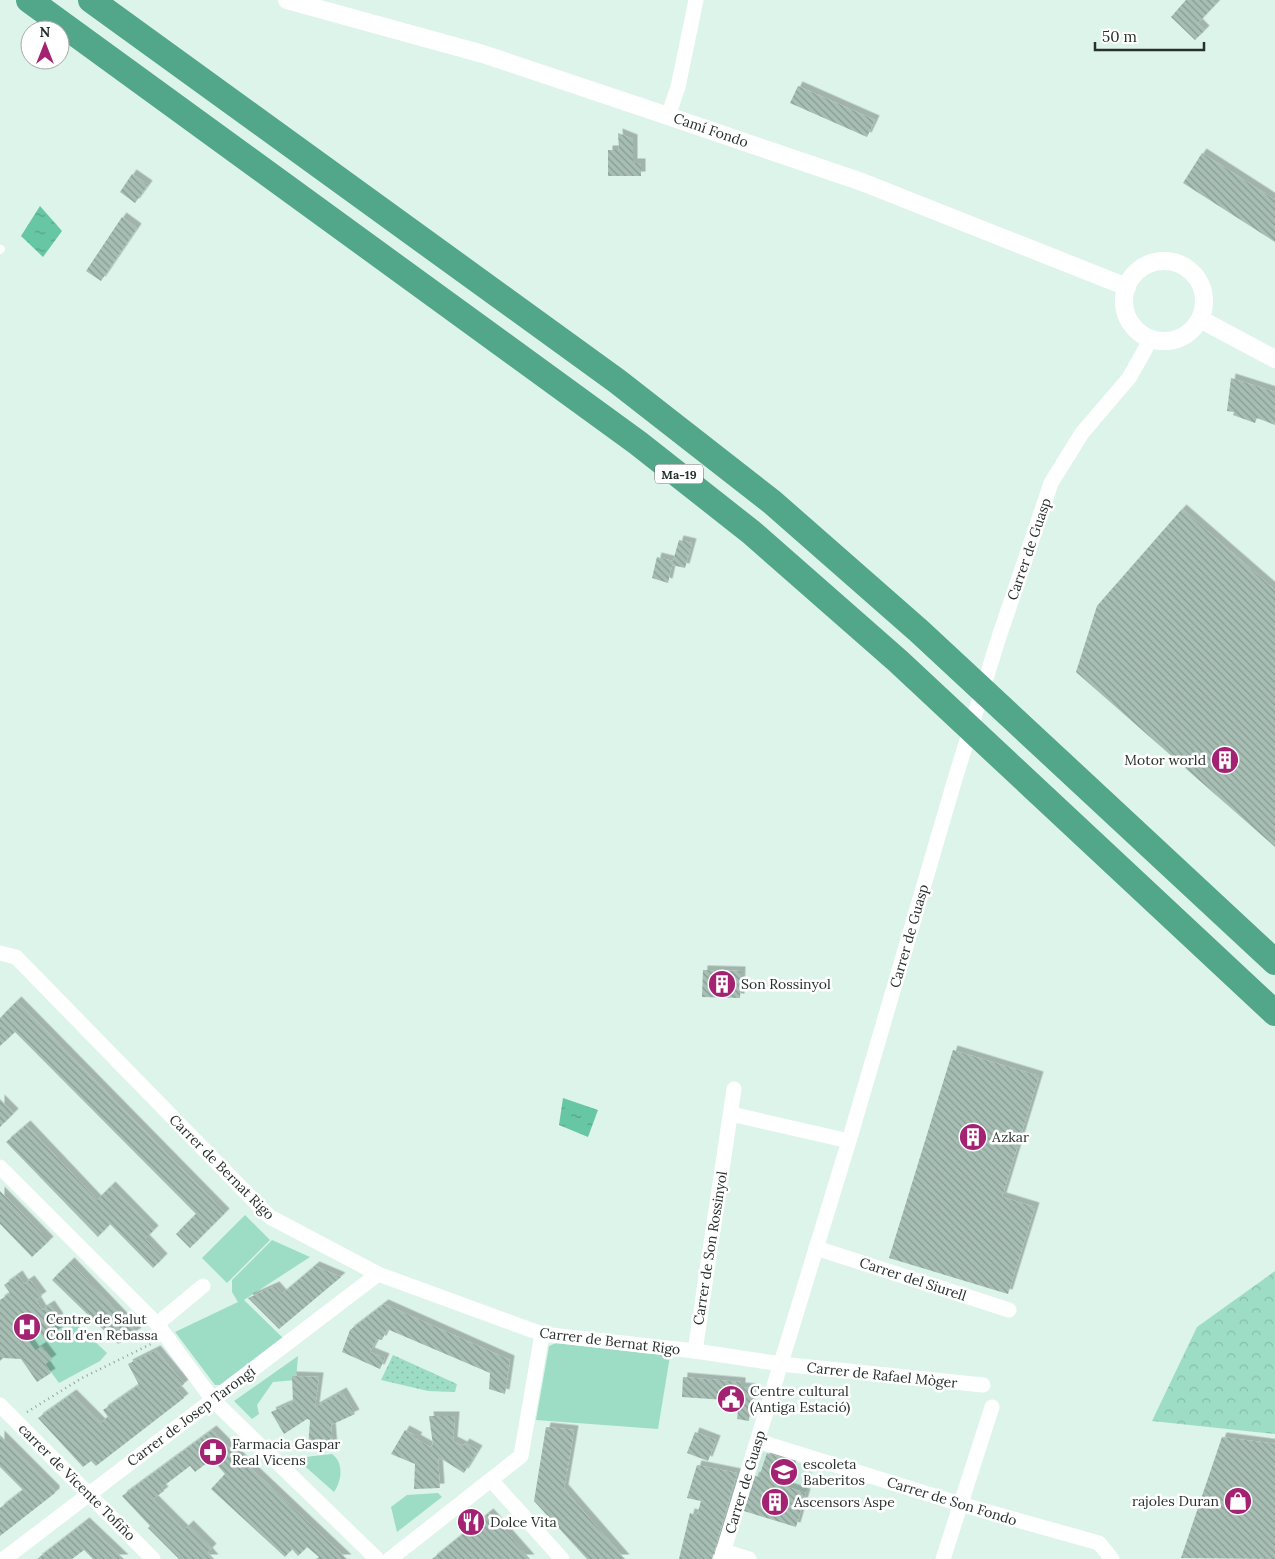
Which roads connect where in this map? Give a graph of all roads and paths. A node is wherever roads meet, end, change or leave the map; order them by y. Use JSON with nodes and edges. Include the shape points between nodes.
{"nodes":[{"id":1,"x":30,"y":0,"type":"edge"},
{"id":2,"x":91,"y":0,"type":"edge"},
{"id":3,"x":287,"y":0,"type":"edge"},
{"id":4,"x":696,"y":0,"type":"edge"},
{"id":5,"x":668,"y":116,"type":"junction"},
{"id":6,"x":1127,"y":287,"type":"junction"},
{"id":7,"x":1200,"y":319,"type":"junction"},
{"id":8,"x":1150,"y":339,"type":"junction"},
{"id":9,"x":1275,"y":359,"type":"edge"},
{"id":10,"x":0,"y":952,"type":"edge"},
{"id":11,"x":1275,"y":962,"type":"edge"},
{"id":12,"x":1275,"y":1013,"type":"edge"},
{"id":13,"x":734,"y":1089,"type":"dead end"},
{"id":14,"x":730,"y":1114,"type":"junction"},
{"id":15,"x":849,"y":1141,"type":"junction"},
{"id":16,"x":0,"y":1167,"type":"edge"},
{"id":17,"x":816,"y":1248,"type":"junction"},
{"id":18,"x":378,"y":1274,"type":"junction"},
{"id":19,"x":202,"y":1286,"type":"dead end"},
{"id":20,"x":1008,"y":1310,"type":"dead end"},
{"id":21,"x":162,"y":1330,"type":"junction"},
{"id":22,"x":542,"y":1334,"type":"junction"},
{"id":23,"x":695,"y":1351,"type":"junction"},
{"id":24,"x":781,"y":1364,"type":"junction"},
{"id":25,"x":983,"y":1385,"type":"dead end"},
{"id":26,"x":213,"y":1400,"type":"junction"},
{"id":27,"x":0,"y":1405,"type":"edge"},
{"id":28,"x":992,"y":1407,"type":"dead end"},
{"id":29,"x":15,"y":1419,"type":"junction"},
{"id":30,"x":758,"y":1441,"type":"junction"},
{"id":31,"x":491,"y":1480,"type":"junction"},
{"id":32,"x":89,"y":1493,"type":"junction"},
{"id":33,"x":960,"y":1504,"type":"junction"},
{"id":34,"x":722,"y":1555,"type":"edge"},
{"id":35,"x":4,"y":1559,"type":"edge"},
{"id":36,"x":153,"y":1559,"type":"edge"},
{"id":37,"x":377,"y":1559,"type":"edge"},
{"id":38,"x":390,"y":1559,"type":"edge"},
{"id":39,"x":562,"y":1559,"type":"edge"},
{"id":40,"x":749,"y":1559,"type":"edge"},
{"id":41,"x":943,"y":1559,"type":"edge"},
{"id":42,"x":1112,"y":1559,"type":"edge"}],
"edges":[{"from":1,"to":12,"type":"highway","number":"Ma-19","via":[[618,429],[751,532],[892,655]]},
{"from":2,"to":11,"type":"highway","number":"Ma-19","via":[[616,381],[772,502],[919,631]]},
{"from":3,"to":5,"type":"street","name":"Camí Fondo","via":[[483,54]]},
{"from":4,"to":5,"type":"street","via":[[678,88]]},
{"from":5,"to":6,"type":"street","name":"Camí Fondo","via":[[862,182]]},
{"from":6,"to":7,"type":"street","via":[[1132,276],[1152,263],[1175,263],[1186,268],[1201,285],[1204,302]]},
{"from":6,"to":8,"type":"street","via":[[1124,299],[1128,318]]},
{"from":7,"to":8,"type":"street","via":[[1184,336],[1162,341]]},
{"from":7,"to":9,"type":"street"},
{"from":8,"to":15,"type":"street","name":"Carrer de Guasp","via":[[1129,378],[1082,433],[1051,483],[955,779]]},
{"from":10,"to":18,"type":"street","name":"Carrer de Bernat Rigo","via":[[16,957],[270,1218]]},
{"from":13,"to":14,"type":"street","name":"Carrer de Son Rossinyol"},
{"from":14,"to":15,"type":"street"},
{"from":14,"to":23,"type":"street","name":"Carrer de Son Rossinyol"},
{"from":15,"to":17,"type":"street","name":"Carrer de Guasp"},
{"from":16,"to":21,"type":"street"},
{"from":17,"to":20,"type":"street","name":"Carrer del Siurell"},
{"from":17,"to":24,"type":"street","name":"Carrer de Guasp"},
{"from":18,"to":22,"type":"street","name":"Carrer de Bernat Rigo"},
{"from":18,"to":26,"type":"street","name":"Carrer de Josep Tarongí"},
{"from":19,"to":21,"type":"street"},
{"from":21,"to":26,"type":"street"},
{"from":21,"to":29,"type":"path"},
{"from":22,"to":23,"type":"street","name":"Carrer de Bernat Rigo"},
{"from":22,"to":31,"type":"street","via":[[521,1456]]},
{"from":23,"to":24,"type":"street"},
{"from":24,"to":25,"type":"street","name":"Carrer de Rafael Mòger"},
{"from":24,"to":30,"type":"street","name":"Carrer de Guasp"},
{"from":26,"to":32,"type":"street","name":"Carrer de Josep Tarongí"},
{"from":26,"to":37,"type":"street"},
{"from":27,"to":29,"type":"street","name":"carrer de Vicente Tofiño"},
{"from":28,"to":33,"type":"street"},
{"from":29,"to":32,"type":"street","name":"carrer de Vicente Tofiño"},
{"from":30,"to":33,"type":"street","name":"Carrer de Son Fondo"},
{"from":30,"to":34,"type":"street","name":"Carrer de Guasp"},
{"from":31,"to":38,"type":"street"},
{"from":31,"to":39,"type":"street"},
{"from":32,"to":35,"type":"street","name":"Carrer de Josep Tarongí"},
{"from":32,"to":36,"type":"street","name":"carrer de Vicente Tofiño"},
{"from":33,"to":41,"type":"street"},
{"from":33,"to":42,"type":"street","name":"Carrer de Son Fondo","via":[[1099,1543]]},
{"from":34,"to":40,"type":"street"}]}
